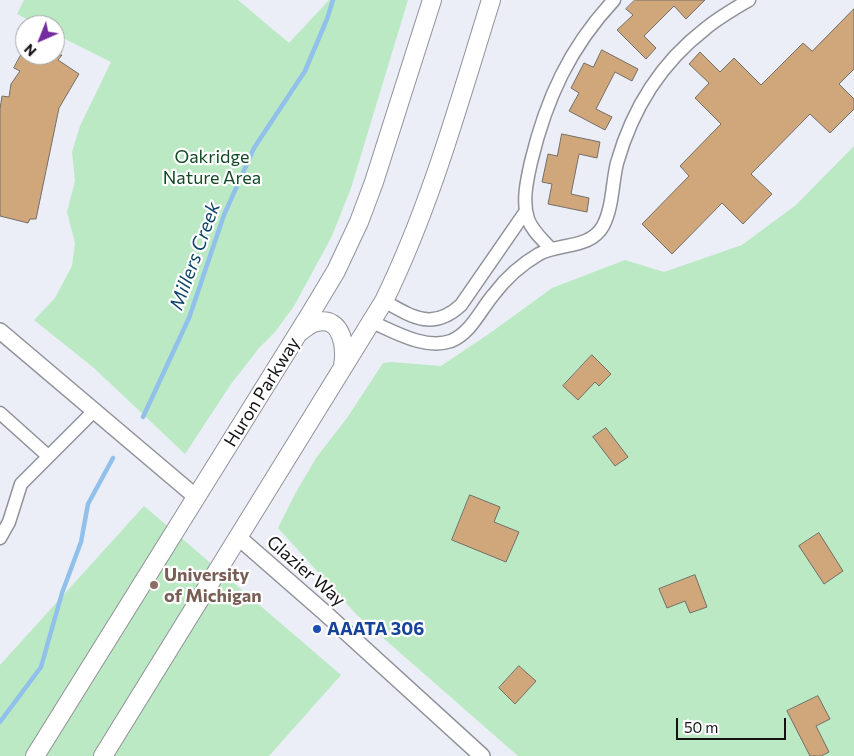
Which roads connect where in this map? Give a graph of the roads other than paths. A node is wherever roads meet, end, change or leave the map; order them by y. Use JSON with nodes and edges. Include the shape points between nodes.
{"nodes":[{"id":1,"x":432,"y":0,"type":"edge"},
{"id":2,"x":490,"y":0,"type":"edge"},
{"id":3,"x":614,"y":0,"type":"edge"},
{"id":4,"x":749,"y":0,"type":"edge"},
{"id":5,"x":526,"y":211,"type":"junction"},
{"id":6,"x":551,"y":249,"type":"junction"},
{"id":7,"x":384,"y":301,"type":"junction"},
{"id":8,"x":372,"y":322,"type":"junction"},
{"id":9,"x":0,"y":330,"type":"edge"},
{"id":10,"x":299,"y":332,"type":"junction"},
{"id":11,"x":342,"y":369,"type":"junction"},
{"id":12,"x":95,"y":410,"type":"junction"},
{"id":13,"x":0,"y":413,"type":"edge"},
{"id":14,"x":48,"y":456,"type":"junction"},
{"id":15,"x":196,"y":497,"type":"junction"},
{"id":16,"x":238,"y":537,"type":"junction"},
{"id":17,"x":0,"y":538,"type":"edge"},
{"id":18,"x":61,"y":715,"type":"junction"},
{"id":19,"x":35,"y":756,"type":"edge"},
{"id":20,"x":44,"y":756,"type":"edge"},
{"id":21,"x":103,"y":756,"type":"edge"},
{"id":22,"x":482,"y":756,"type":"edge"}],
"edges":[{"from":1,"to":10,"type":"main road","name":"Huron Parkway","via":[[374,182],[358,222],[336,271]]},
{"from":2,"to":7,"type":"main road","via":[[431,192]]},
{"from":3,"to":5,"type":"street","via":[[580,41],[553,90],[538,132],[528,175]]},
{"from":4,"to":6,"type":"street","via":[[705,28],[683,48],[643,98],[617,164],[603,226],[594,237],[582,243]]},
{"from":5,"to":6,"type":"street","via":[[533,228]]},
{"from":5,"to":7,"type":"street","via":[[450,315],[424,320]]},
{"from":6,"to":8,"type":"street","via":[[518,268],[460,336],[451,341],[435,344],[417,340]]},
{"from":7,"to":8,"type":"main road"},
{"from":8,"to":11,"type":"main road"},
{"from":9,"to":12,"type":"street"},
{"from":10,"to":11,"type":"main road","via":[[318,321],[334,326],[343,340]]},
{"from":10,"to":15,"type":"main road","name":"Huron Parkway"},
{"from":11,"to":16,"type":"main road"},
{"from":12,"to":14,"type":"street"},
{"from":12,"to":15,"type":"street"},
{"from":13,"to":14,"type":"street"},
{"from":14,"to":17,"type":"street","via":[[21,484],[9,522]]},
{"from":15,"to":18,"type":"main road","name":"Huron Parkway"},
{"from":16,"to":21,"type":"main road"},
{"from":16,"to":22,"type":"street","name":"Glazier Way"},
{"from":18,"to":19,"type":"main road","name":"Huron Parkway"},
{"from":18,"to":20,"type":"main road"}]}
